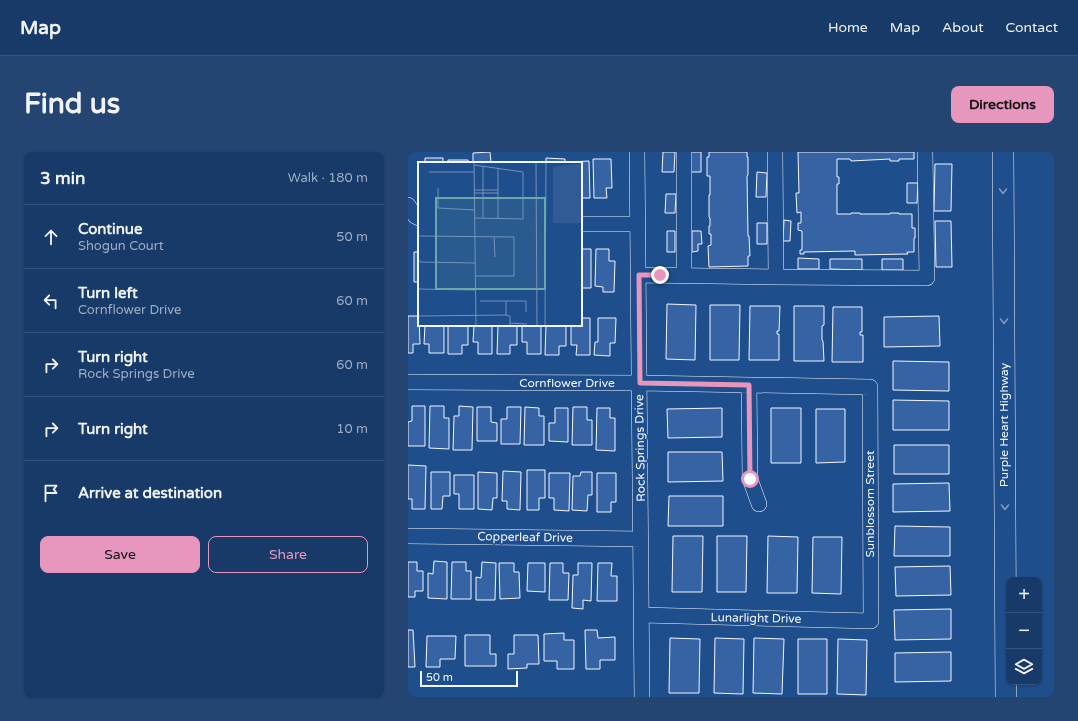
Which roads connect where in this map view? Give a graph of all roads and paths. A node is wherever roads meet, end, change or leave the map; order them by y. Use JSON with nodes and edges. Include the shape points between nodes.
{"nodes":[{"id":1,"x":637,"y":152,"type":"edge"},
{"id":2,"x":684,"y":152,"type":"edge"},
{"id":3,"x":775,"y":152,"type":"edge"},
{"id":4,"x":925,"y":152,"type":"edge"},
{"id":5,"x":1003,"y":152,"type":"edge"},
{"id":6,"x":408,"y":205,"type":"edge"},
{"id":7,"x":418,"y":218,"type":"edge"},
{"id":8,"x":582,"y":224,"type":"edge"},
{"id":9,"x":638,"y":224,"type":"junction"},
{"id":10,"x":639,"y":275,"type":"junction"},
{"id":11,"x":684,"y":275,"type":"junction"},
{"id":12,"x":776,"y":277,"type":"junction"},
{"id":13,"x":408,"y":382,"type":"edge"},
{"id":14,"x":640,"y":383,"type":"junction"},
{"id":15,"x":749,"y":385,"type":"junction"},
{"id":16,"x":870,"y":387,"type":"joint"},
{"id":17,"x":759,"y":504,"type":"dead end"},
{"id":18,"x":408,"y":536,"type":"edge"},
{"id":19,"x":641,"y":538,"type":"junction"},
{"id":20,"x":642,"y":615,"type":"junction"},
{"id":21,"x":871,"y":621,"type":"joint"},
{"id":22,"x":642,"y":697,"type":"edge"},
{"id":23,"x":1006,"y":697,"type":"edge"}],
"edges":[{"from":1,"to":9,"type":"street","name":"Rock Springs Drive"},
{"from":2,"to":11,"type":"street"},
{"from":3,"to":12,"type":"street"},
{"from":4,"to":12,"type":"street","via":[[927,278]]},
{"from":5,"to":23,"type":"highway","name":"Purple Heart Highway","one_way":true},
{"from":6,"to":7,"type":"street"},
{"from":8,"to":9,"type":"street"},
{"from":9,"to":10,"type":"street","name":"Rock Springs Drive"},
{"from":10,"to":11,"type":"street"},
{"from":10,"to":14,"type":"street","name":"Rock Springs Drive"},
{"from":11,"to":12,"type":"street"},
{"from":13,"to":14,"type":"street","name":"Cornflower Drive"},
{"from":14,"to":15,"type":"street","name":"Cornflower Drive"},
{"from":14,"to":19,"type":"street","name":"Rock Springs Drive"},
{"from":15,"to":16,"type":"street","name":"Cornflower Drive"},
{"from":15,"to":17,"type":"street","via":[[750,479]]},
{"from":16,"to":21,"type":"street","name":"Sunblossom Street"},
{"from":18,"to":19,"type":"street","name":"Copperleaf Drive"},
{"from":19,"to":20,"type":"street","name":"Rock Springs Drive"},
{"from":20,"to":21,"type":"street","name":"Lunarlight Drive"},
{"from":20,"to":22,"type":"street","name":"Rock Springs Drive"}]}
